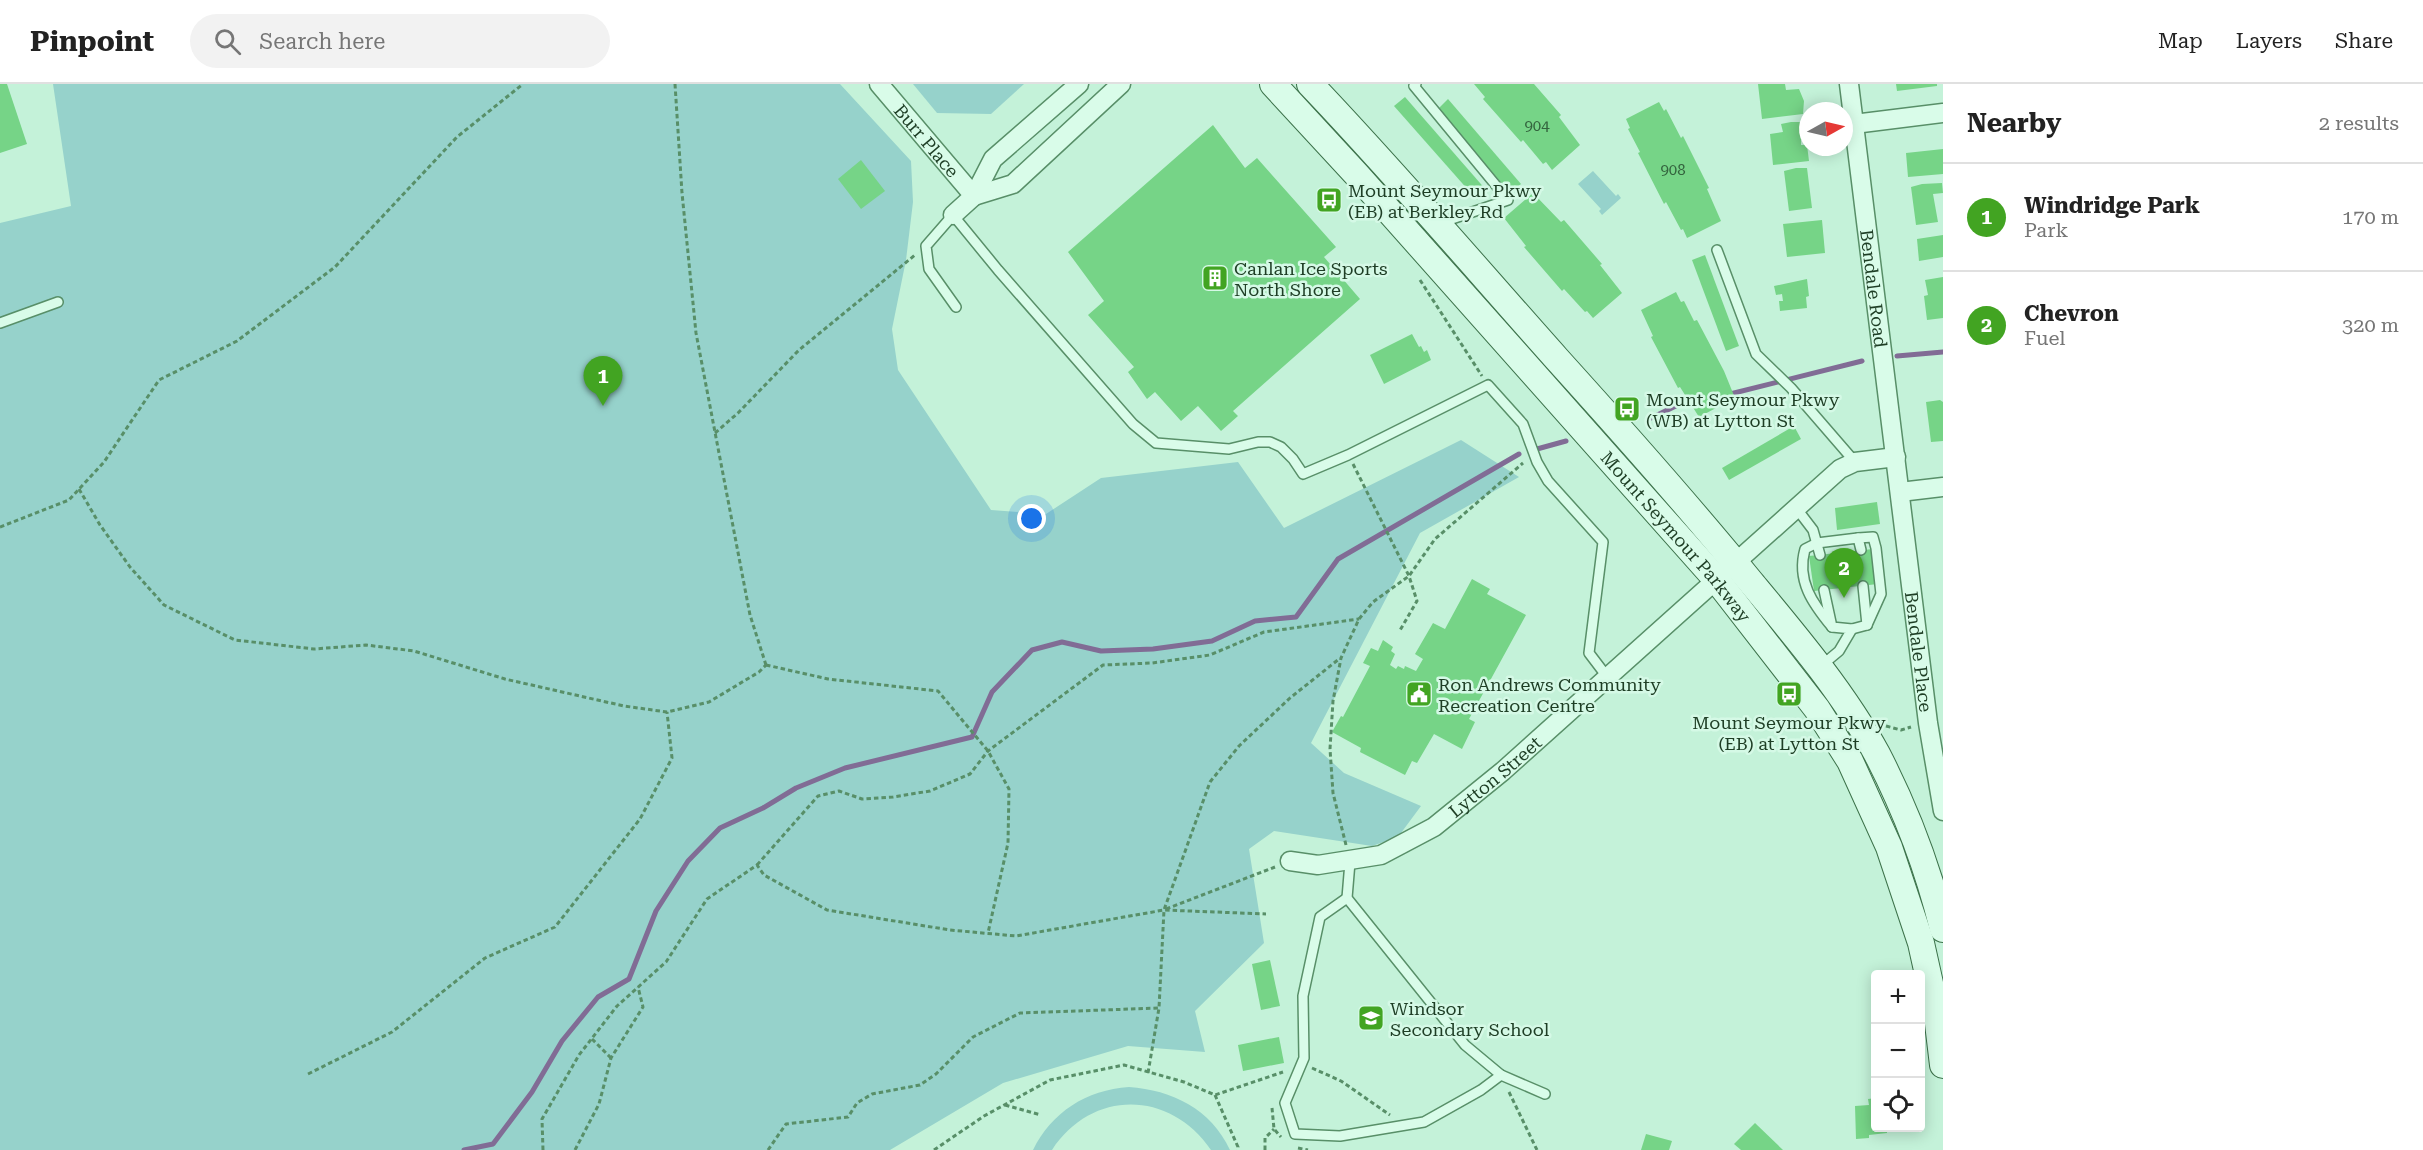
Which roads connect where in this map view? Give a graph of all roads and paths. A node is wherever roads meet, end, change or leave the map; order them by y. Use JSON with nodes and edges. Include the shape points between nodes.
{"nodes":[{"id":1,"x":523,"y":84,"type":"edge"},
{"id":2,"x":675,"y":84,"type":"edge"},
{"id":3,"x":879,"y":84,"type":"edge"},
{"id":4,"x":1079,"y":84,"type":"edge"},
{"id":5,"x":1121,"y":84,"type":"edge"},
{"id":6,"x":1273,"y":84,"type":"edge"},
{"id":7,"x":1310,"y":84,"type":"edge"},
{"id":8,"x":1416,"y":84,"type":"edge"},
{"id":9,"x":1849,"y":84,"type":"edge"},
{"id":10,"x":1943,"y":113,"type":"edge"},
{"id":11,"x":1854,"y":124,"type":"junction"},
{"id":12,"x":974,"y":196,"type":"junction"},
{"id":13,"x":953,"y":215,"type":"junction"},
{"id":14,"x":1436,"y":225,"type":"junction"},
{"id":15,"x":926,"y":246,"type":"junction"},
{"id":16,"x":1717,"y":250,"type":"dead end"},
{"id":17,"x":1418,"y":277,"type":"dead end"},
{"id":18,"x":58,"y":302,"type":"dead end"},
{"id":19,"x":956,"y":307,"type":"dead end"},
{"id":20,"x":0,"y":323,"type":"edge"},
{"id":21,"x":1488,"y":384,"type":"junction"},
{"id":22,"x":716,"y":433,"type":"junction"},
{"id":23,"x":1534,"y":454,"type":"junction"},
{"id":24,"x":1348,"y":455,"type":"junction"},
{"id":25,"x":1896,"y":457,"type":"junction"},
{"id":26,"x":1855,"y":462,"type":"junction"},
{"id":27,"x":1943,"y":487,"type":"edge"},
{"id":28,"x":79,"y":489,"type":"junction"},
{"id":29,"x":1900,"y":492,"type":"junction"},
{"id":30,"x":1797,"y":509,"type":"junction"},
{"id":31,"x":0,"y":527,"type":"edge"},
{"id":32,"x":1858,"y":538,"type":"junction"},
{"id":33,"x":1817,"y":543,"type":"junction"},
{"id":34,"x":1861,"y":550,"type":"dead end"},
{"id":35,"x":1820,"y":555,"type":"dead end"},
{"id":36,"x":1736,"y":563,"type":"junction"},
{"id":37,"x":1409,"y":576,"type":"junction"},
{"id":38,"x":1716,"y":579,"type":"junction"},
{"id":39,"x":1863,"y":586,"type":"dead end"},
{"id":40,"x":1824,"y":590,"type":"dead end"},
{"id":41,"x":1359,"y":619,"type":"junction"},
{"id":42,"x":1867,"y":625,"type":"junction"},
{"id":43,"x":1832,"y":627,"type":"junction"},
{"id":44,"x":1852,"y":628,"type":"junction"},
{"id":45,"x":1399,"y":632,"type":"dead end"},
{"id":46,"x":1341,"y":658,"type":"junction"},
{"id":47,"x":766,"y":665,"type":"junction"},
{"id":48,"x":1819,"y":667,"type":"junction"},
{"id":49,"x":1608,"y":678,"type":"junction"},
{"id":50,"x":667,"y":712,"type":"junction"},
{"id":51,"x":1878,"y":723,"type":"dead end"},
{"id":52,"x":1928,"y":723,"type":"junction"},
{"id":53,"x":988,"y":751,"type":"junction"},
{"id":54,"x":1943,"y":811,"type":"edge"},
{"id":55,"x":1290,"y":861,"type":"joint"},
{"id":56,"x":1350,"y":862,"type":"junction"},
{"id":57,"x":757,"y":865,"type":"junction"},
{"id":58,"x":1347,"y":898,"type":"junction"},
{"id":59,"x":1164,"y":910,"type":"junction"},
{"id":60,"x":1266,"y":914,"type":"dead end"},
{"id":61,"x":1943,"y":929,"type":"edge"},
{"id":62,"x":988,"y":934,"type":"junction"},
{"id":63,"x":638,"y":987,"type":"junction"},
{"id":64,"x":1159,"y":1008,"type":"junction"},
{"id":65,"x":592,"y":1039,"type":"junction"},
{"id":66,"x":611,"y":1058,"type":"junction"},
{"id":67,"x":1301,"y":1065,"type":"junction"},
{"id":68,"x":1943,"y":1065,"type":"edge"},
{"id":69,"x":1149,"y":1072,"type":"junction"},
{"id":70,"x":308,"y":1074,"type":"dead end"},
{"id":71,"x":1501,"y":1075,"type":"junction"},
{"id":72,"x":1545,"y":1094,"type":"dead end"},
{"id":73,"x":1215,"y":1095,"type":"junction"},
{"id":74,"x":1004,"y":1105,"type":"junction"},
{"id":75,"x":1041,"y":1115,"type":"dead end"},
{"id":76,"x":1396,"y":1119,"type":"dead end"},
{"id":77,"x":1274,"y":1129,"type":"dead end"},
{"id":78,"x":1238,"y":1149,"type":"edge"},
{"id":79,"x":543,"y":1150,"type":"edge"},
{"id":80,"x":575,"y":1150,"type":"edge"},
{"id":81,"x":768,"y":1150,"type":"edge"},
{"id":82,"x":934,"y":1150,"type":"edge"},
{"id":83,"x":1265,"y":1150,"type":"edge"},
{"id":84,"x":1537,"y":1150,"type":"edge"}],
"edges":[{"from":1,"to":28,"type":"path","via":[[457,137],[335,267],[237,341],[159,380],[104,462]]},
{"from":2,"to":22,"type":"path","via":[[696,333]]},
{"from":3,"to":12,"type":"street","name":"Burr Place"},
{"from":4,"to":12,"type":"street","via":[[993,159]]},
{"from":5,"to":12,"type":"street","via":[[1013,184]]},
{"from":6,"to":38,"type":"main road","name":"Mount Seymour Parkway"},
{"from":7,"to":14,"type":"main road","name":"Mount Seymour Parkway"},
{"from":8,"to":14,"type":"lane","via":[[1508,200]]},
{"from":9,"to":11,"type":"street","name":"Bendale Road"},
{"from":10,"to":11,"type":"street"},
{"from":11,"to":25,"type":"street","name":"Bendale Road"},
{"from":12,"to":13,"type":"street"},
{"from":13,"to":15,"type":"lane"},
{"from":13,"to":24,"type":"lane","via":[[1133,424],[1156,443],[1229,449],[1270,442],[1281,447],[1303,474]]},
{"from":14,"to":36,"type":"main road","name":"Mount Seymour Parkway"},
{"from":15,"to":19,"type":"lane","via":[[929,268]]},
{"from":15,"to":22,"type":"path","via":[[799,350]]},
{"from":16,"to":26,"type":"lane","via":[[1756,354]]},
{"from":17,"to":21,"type":"path"},
{"from":18,"to":20,"type":"lane"},
{"from":21,"to":23,"type":"lane","via":[[1522,424]]},
{"from":21,"to":24,"type":"lane"},
{"from":22,"to":47,"type":"path","via":[[750,615]]},
{"from":23,"to":37,"type":"path","via":[[1435,539]]},
{"from":23,"to":49,"type":"lane","via":[[1548,481],[1603,542],[1589,653]]},
{"from":24,"to":37,"type":"path"},
{"from":25,"to":26,"type":"street","name":"Lytton Street"},
{"from":25,"to":29,"type":"street","name":"Bendale Road"},
{"from":26,"to":30,"type":"street","name":"Lytton Street","via":[[1840,469]]},
{"from":27,"to":29,"type":"street"},
{"from":28,"to":31,"type":"path","via":[[69,500]]},
{"from":28,"to":50,"type":"path","via":[[130,567],[164,605],[235,640],[314,649],[366,645],[414,651],[505,679]]},
{"from":29,"to":52,"type":"street","name":"Bendale Place"},
{"from":30,"to":33,"type":"lane","via":[[1813,530]]},
{"from":30,"to":36,"type":"street","name":"Lytton Street"},
{"from":32,"to":33,"type":"lane"},
{"from":32,"to":34,"type":"lane"},
{"from":32,"to":42,"type":"lane","via":[[1873,537],[1881,594]]},
{"from":33,"to":35,"type":"lane"},
{"from":33,"to":43,"type":"lane","via":[[1805,549],[1802,561],[1806,591]]},
{"from":36,"to":38,"type":"street","name":"Lytton Street"},
{"from":36,"to":48,"type":"main road","name":"Mount Seymour Parkway"},
{"from":37,"to":41,"type":"path","via":[[1373,602]]},
{"from":37,"to":45,"type":"path","via":[[1416,601]]},
{"from":38,"to":49,"type":"street","name":"Lytton Street"},
{"from":38,"to":68,"type":"main road","name":"Mount Seymour Parkway","via":[[1817,708],[1850,761],[1889,847],[1921,943]]},
{"from":39,"to":42,"type":"lane"},
{"from":40,"to":43,"type":"lane"},
{"from":41,"to":46,"type":"path"},
{"from":41,"to":53,"type":"path","via":[[1264,632],[1210,655],[1103,665]]},
{"from":42,"to":44,"type":"lane"},
{"from":43,"to":44,"type":"lane"},
{"from":44,"to":48,"type":"lane","via":[[1839,651]]},
{"from":46,"to":56,"type":"path","via":[[1330,749],[1333,793]]},
{"from":46,"to":59,"type":"path","via":[[1290,698],[1239,746],[1210,782]]},
{"from":47,"to":50,"type":"path","via":[[709,702]]},
{"from":47,"to":53,"type":"path","via":[[828,679],[938,691]]},
{"from":48,"to":61,"type":"main road","name":"Mount Seymour Parkway","via":[[1881,763],[1913,832]]},
{"from":49,"to":56,"type":"street","name":"Lytton Street","via":[[1434,827],[1381,855]]},
{"from":50,"to":70,"type":"path","via":[[672,758],[656,789],[640,819],[555,927],[484,958],[392,1032]]},
{"from":51,"to":52,"type":"path","via":[[1901,730]]},
{"from":52,"to":54,"type":"street","name":"Bendale Place"},
{"from":53,"to":57,"type":"path","via":[[970,774],[930,791],[862,799],[839,791],[818,796]]},
{"from":53,"to":62,"type":"path","via":[[1010,789],[1008,843]]},
{"from":55,"to":56,"type":"street","name":"Lytton Street","via":[[1318,865]]},
{"from":55,"to":59,"type":"path"},
{"from":56,"to":58,"type":"lane"},
{"from":57,"to":62,"type":"path","via":[[764,875],[827,910]]},
{"from":57,"to":63,"type":"path","via":[[707,899],[666,962]]},
{"from":58,"to":67,"type":"lane","via":[[1320,917],[1303,996]]},
{"from":58,"to":71,"type":"lane","via":[[1465,1045]]},
{"from":59,"to":60,"type":"path"},
{"from":59,"to":62,"type":"path","via":[[1016,936]]},
{"from":59,"to":64,"type":"path"},
{"from":63,"to":65,"type":"path","via":[[617,1006]]},
{"from":63,"to":66,"type":"path","via":[[643,1007]]},
{"from":64,"to":69,"type":"path"},
{"from":64,"to":81,"type":"path","via":[[1020,1013],[973,1037],[920,1085],[872,1094],[857,1103],[848,1117],[786,1124]]},
{"from":65,"to":66,"type":"path"},
{"from":65,"to":79,"type":"path","via":[[542,1119]]},
{"from":66,"to":80,"type":"path","via":[[599,1104]]},
{"from":67,"to":71,"type":"lane","via":[[1285,1103],[1295,1134],[1340,1136],[1424,1122]]},
{"from":67,"to":73,"type":"path"},
{"from":67,"to":76,"type":"path","via":[[1341,1081]]},
{"from":69,"to":73,"type":"path"},
{"from":69,"to":74,"type":"path","via":[[1124,1065],[1050,1080]]},
{"from":71,"to":72,"type":"lane"},
{"from":71,"to":84,"type":"path"},
{"from":73,"to":78,"type":"path"},
{"from":74,"to":75,"type":"path"},
{"from":74,"to":82,"type":"path"},
{"from":77,"to":83,"type":"path","via":[[1265,1138]]}]}
